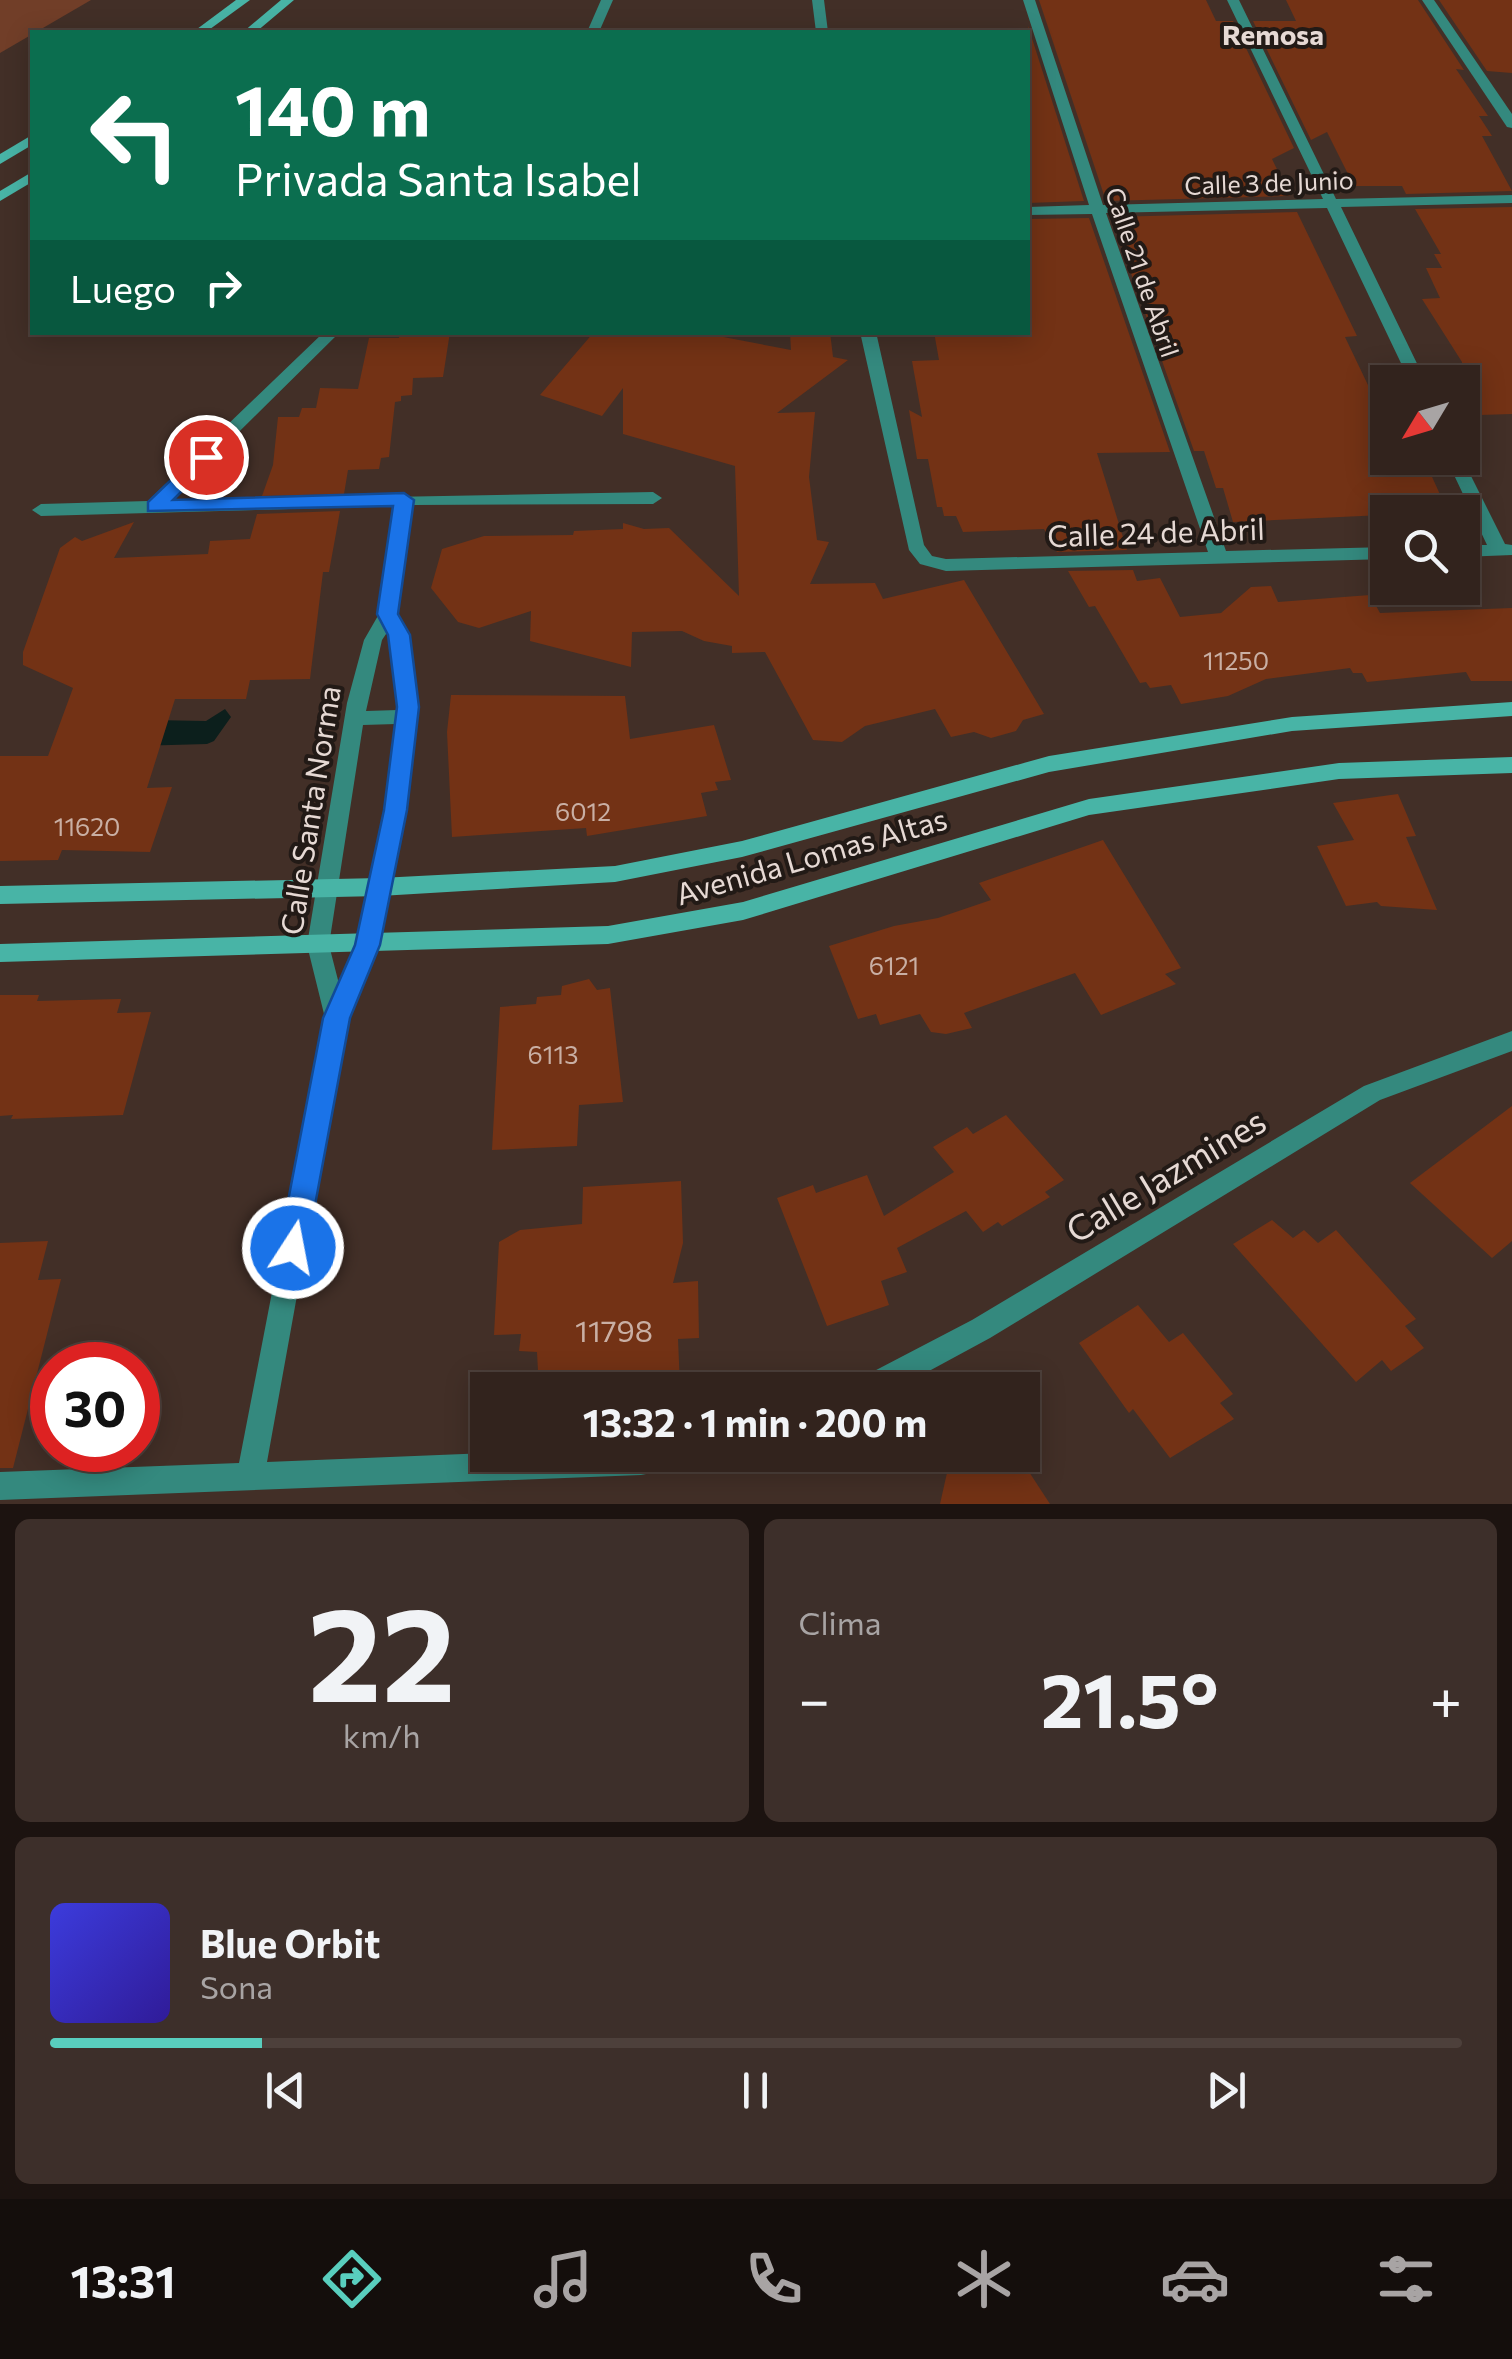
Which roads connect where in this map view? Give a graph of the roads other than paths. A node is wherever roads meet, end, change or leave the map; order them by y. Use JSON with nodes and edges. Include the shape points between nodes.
{"nodes":[{"id":1,"x":244,"y":0,"type":"edge"},
{"id":2,"x":288,"y":0,"type":"edge"},
{"id":3,"x":607,"y":0,"type":"edge"},
{"id":4,"x":818,"y":0,"type":"edge"},
{"id":5,"x":1029,"y":0,"type":"edge"},
{"id":6,"x":1233,"y":0,"type":"edge"},
{"id":7,"x":1428,"y":0,"type":"edge"},
{"id":8,"x":202,"y":30,"type":"edge"},
{"id":9,"x":251,"y":30,"type":"edge"},
{"id":10,"x":595,"y":30,"type":"edge"},
{"id":11,"x":822,"y":30,"type":"edge"},
{"id":12,"x":1512,"y":124,"type":"edge"},
{"id":13,"x":30,"y":140,"type":"edge"},
{"id":14,"x":0,"y":160,"type":"edge"},
{"id":15,"x":30,"y":177,"type":"edge"},
{"id":16,"x":0,"y":197,"type":"edge"},
{"id":17,"x":1512,"y":200,"type":"edge"},
{"id":18,"x":1331,"y":202,"type":"junction"},
{"id":19,"x":1098,"y":210,"type":"junction"},
{"id":20,"x":1030,"y":211,"type":"edge"},
{"id":21,"x":330,"y":335,"type":"edge"},
{"id":22,"x":869,"y":335,"type":"edge"},
{"id":23,"x":1410,"y":365,"type":"edge"},
{"id":24,"x":1463,"y":475,"type":"edge"},
{"id":25,"x":654,"y":498,"type":"dead end"},
{"id":26,"x":404,"y":500,"type":"junction"},
{"id":27,"x":154,"y":506,"type":"junction"},
{"id":28,"x":41,"y":510,"type":"dead end"},
{"id":29,"x":1505,"y":550,"type":"edge"},
{"id":30,"x":1480,"y":551,"type":"edge"},
{"id":31,"x":1370,"y":553,"type":"edge"},
{"id":32,"x":1219,"y":557,"type":"junction"},
{"id":33,"x":388,"y":614,"type":"junction"},
{"id":34,"x":1512,"y":710,"type":"edge"},
{"id":35,"x":355,"y":718,"type":"junction"},
{"id":36,"x":407,"y":718,"type":"junction"},
{"id":37,"x":1512,"y":765,"type":"edge"},
{"id":38,"x":326,"y":887,"type":"junction"},
{"id":39,"x":380,"y":888,"type":"junction"},
{"id":40,"x":0,"y":896,"type":"edge"},
{"id":41,"x":318,"y":945,"type":"junction"},
{"id":42,"x":367,"y":945,"type":"junction"},
{"id":43,"x":0,"y":953,"type":"edge"},
{"id":44,"x":336,"y":1018,"type":"junction"},
{"id":45,"x":1512,"y":1042,"type":"edge"},
{"id":46,"x":900,"y":1372,"type":"edge"},
{"id":47,"x":470,"y":1468,"type":"edge"},
{"id":48,"x":250,"y":1478,"type":"junction"},
{"id":49,"x":0,"y":1486,"type":"edge"}],
"edges":[{"from":1,"to":8,"type":"main road"},
{"from":2,"to":9,"type":"main road"},
{"from":3,"to":10,"type":"street"},
{"from":4,"to":11,"type":"street"},
{"from":5,"to":19,"type":"street","name":"Calle 21 de Abril"},
{"from":6,"to":18,"type":"street"},
{"from":7,"to":12,"type":"street"},
{"from":13,"to":14,"type":"main road"},
{"from":15,"to":16,"type":"main road"},
{"from":17,"to":18,"type":"street","name":"Calle 3 de Junio"},
{"from":18,"to":19,"type":"street","name":"Calle 3 de Junio"},
{"from":18,"to":23,"type":"street"},
{"from":19,"to":20,"type":"street","name":"Calle 3 de Junio"},
{"from":19,"to":32,"type":"street","name":"Calle 21 de Abril"},
{"from":21,"to":27,"type":"street"},
{"from":22,"to":32,"type":"street","name":"Calle 24 de Abril","via":[[916,546],[926,560],[946,565]]},
{"from":24,"to":29,"type":"street"},
{"from":25,"to":26,"type":"street"},
{"from":26,"to":27,"type":"street"},
{"from":26,"to":33,"type":"street","name":"Calle Santa Norma"},
{"from":27,"to":28,"type":"street"},
{"from":29,"to":30,"type":"street"},
{"from":31,"to":32,"type":"street","name":"Calle 24 de Abril"},
{"from":33,"to":35,"type":"street","name":"Calle Santa Norma","via":[[373,640]]},
{"from":33,"to":36,"type":"street","name":"Calle Santa Norma","via":[[405,664]]},
{"from":34,"to":39,"type":"main road","name":"Avenida Lomas Altas","via":[[1292,724],[1049,764],[680,864]]},
{"from":35,"to":36,"type":"street"},
{"from":35,"to":38,"type":"street","name":"Calle Santa Norma"},
{"from":36,"to":39,"type":"street","name":"Calle Santa Norma"},
{"from":37,"to":42,"type":"main road","name":"Avenida Lomas Altas","via":[[1339,771],[1089,806],[673,926],[574,938]]},
{"from":38,"to":39,"type":"main road","name":"Avenida Lomas Altas"},
{"from":38,"to":40,"type":"main road","name":"Avenida Lomas Altas"},
{"from":38,"to":41,"type":"street","name":"Calle Santa Norma"},
{"from":39,"to":42,"type":"street","name":"Calle Santa Norma"},
{"from":41,"to":42,"type":"main road","name":"Avenida Lomas Altas"},
{"from":41,"to":43,"type":"main road","name":"Avenida Lomas Altas"},
{"from":41,"to":44,"type":"street","name":"Calle Santa Norma"},
{"from":42,"to":44,"type":"street","name":"Calle Santa Norma"},
{"from":44,"to":48,"type":"street","name":"Calle Santa Norma"},
{"from":45,"to":46,"type":"street","name":"Calle Jazmines","via":[[1372,1093]]},
{"from":47,"to":48,"type":"street"},
{"from":48,"to":49,"type":"street"}]}
